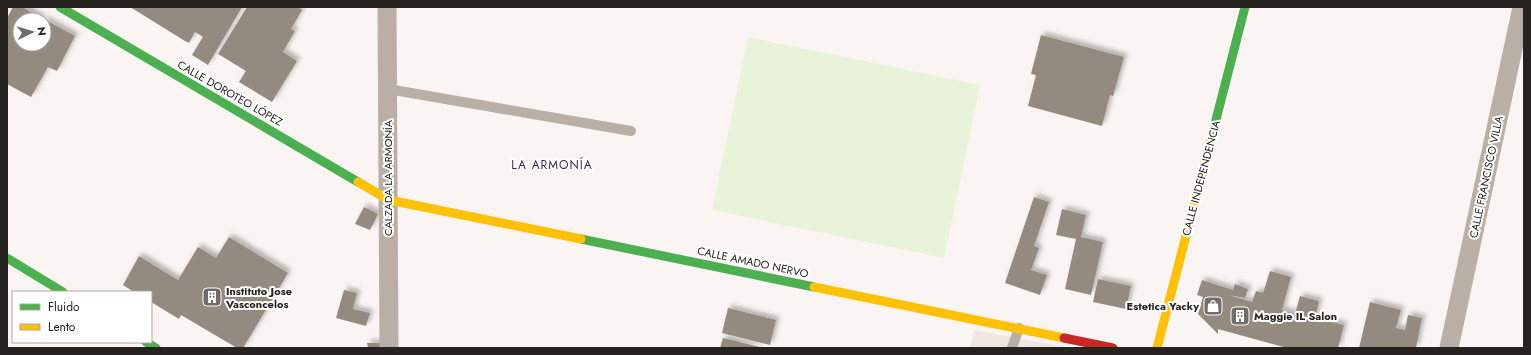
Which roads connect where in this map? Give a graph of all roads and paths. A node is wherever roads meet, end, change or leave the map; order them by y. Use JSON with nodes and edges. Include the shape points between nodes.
{"nodes":[{"id":1,"x":60,"y":7,"type":"edge"},
{"id":2,"x":387,"y":7,"type":"edge"},
{"id":3,"x":1245,"y":7,"type":"edge"},
{"id":4,"x":1517,"y":8,"type":"edge"},
{"id":5,"x":388,"y":89,"type":"junction"},
{"id":6,"x":631,"y":131,"type":"dead end"},
{"id":7,"x":388,"y":200,"type":"junction"},
{"id":8,"x":7,"y":258,"type":"edge"},
{"id":9,"x":61,"y":291,"type":"edge"},
{"id":10,"x":1019,"y":328,"type":"junction"},
{"id":11,"x":389,"y":348,"type":"edge"},
{"id":12,"x":1012,"y":348,"type":"edge"},
{"id":13,"x":1114,"y":348,"type":"edge"},
{"id":14,"x":1157,"y":348,"type":"edge"},
{"id":15,"x":1449,"y":348,"type":"edge"}],
"edges":[{"from":1,"to":7,"type":"street","name":"CALLE DOROTEO LÓPEZ"},
{"from":2,"to":5,"type":"street","name":"CALZADA LA ARMONÍA"},
{"from":3,"to":14,"type":"street","name":"CALLE INDEPENDENCIA"},
{"from":4,"to":15,"type":"street","name":"CALLE FRANCISCO VILLA"},
{"from":5,"to":6,"type":"lane"},
{"from":5,"to":7,"type":"street","name":"CALZADA LA ARMONÍA"},
{"from":7,"to":10,"type":"street","name":"CALLE AMADO NERVO"},
{"from":7,"to":11,"type":"street","name":"CALZADA LA ARMONÍA"},
{"from":8,"to":9,"type":"street"},
{"from":10,"to":12,"type":"lane"},
{"from":10,"to":13,"type":"street","name":"CALLE AMADO NERVO"}]}
